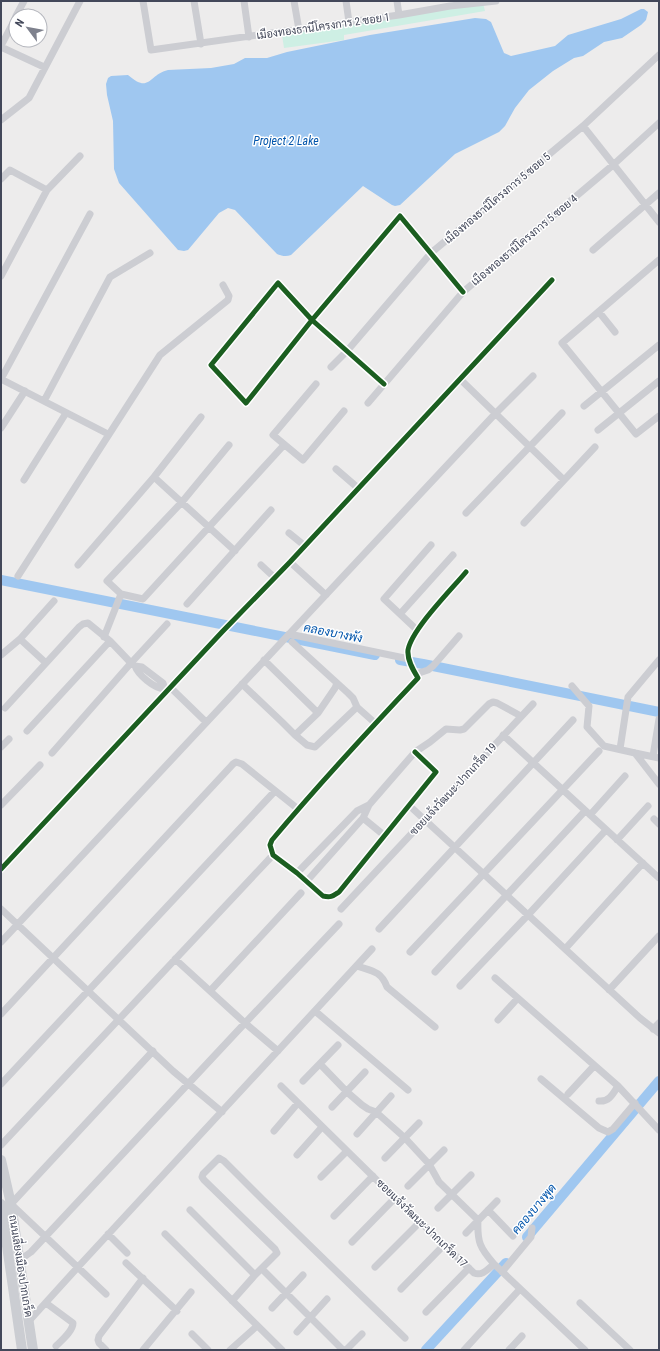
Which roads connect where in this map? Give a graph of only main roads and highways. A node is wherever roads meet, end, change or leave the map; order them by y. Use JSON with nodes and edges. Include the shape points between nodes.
{"nodes":[{"id":1,"x":1,"y":1160,"type":"edge"},
{"id":2,"x":4,"y":1209,"type":"edge"},
{"id":3,"x":22,"y":1350,"type":"edge"},
{"id":4,"x":33,"y":1350,"type":"edge"}],
"edges":[{"from":1,"to":2,"type":"main road","name":"ถนนเลี่ยงเมืองปากเกร็ด"},
{"from":2,"to":3,"type":"main road","name":"ถนนเลี่ยงเมืองปากเกร็ด"},
{"from":2,"to":4,"type":"main road","name":"ถนนเลี่ยงเมืองปากเกร็ด","via":[[20,1258]]}]}
